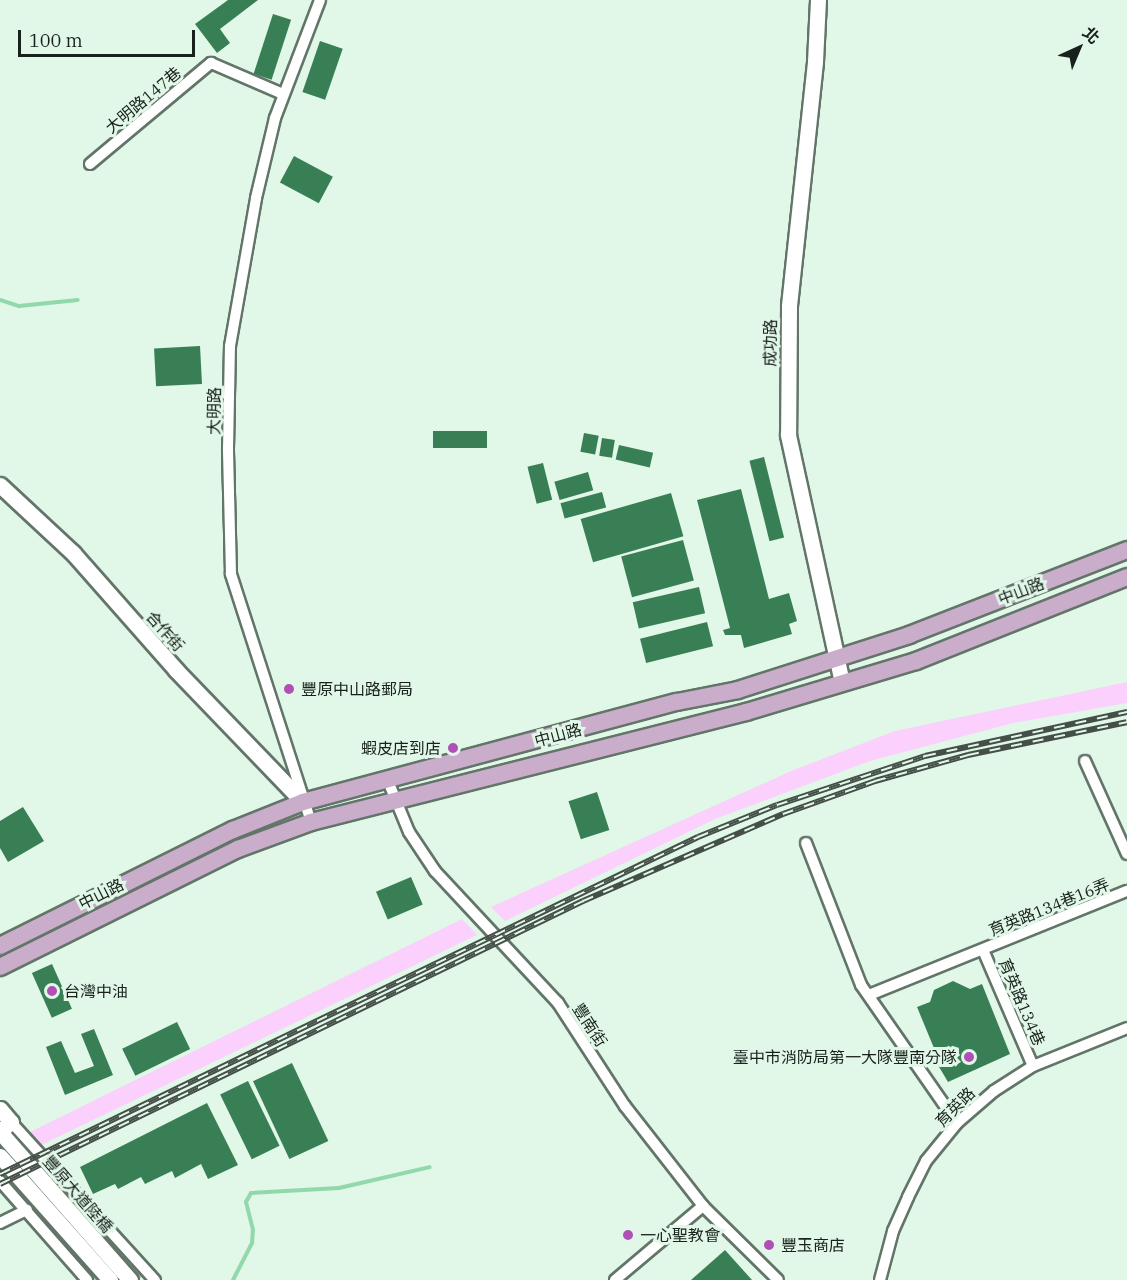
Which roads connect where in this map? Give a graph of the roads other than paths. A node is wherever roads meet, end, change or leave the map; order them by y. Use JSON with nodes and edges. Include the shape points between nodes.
{"nodes":[{"id":1,"x":320,"y":0,"type":"edge"},
{"id":2,"x":818,"y":0,"type":"edge"},
{"id":3,"x":283,"y":94,"type":"junction"},
{"id":4,"x":90,"y":164,"type":"dead end"},
{"id":5,"x":0,"y":485,"type":"edge"},
{"id":6,"x":1127,"y":550,"type":"edge"},
{"id":7,"x":1127,"y":577,"type":"edge"},
{"id":8,"x":837,"y":660,"type":"junction"},
{"id":9,"x":842,"y":682,"type":"junction"},
{"id":10,"x":1085,"y":761,"type":"dead end"},
{"id":11,"x":388,"y":782,"type":"junction"},
{"id":12,"x":393,"y":799,"type":"junction"},
{"id":13,"x":303,"y":802,"type":"junction"},
{"id":14,"x":310,"y":822,"type":"junction"},
{"id":15,"x":806,"y":843,"type":"dead end"},
{"id":16,"x":1126,"y":848,"type":"edge"},
{"id":17,"x":1127,"y":891,"type":"edge"},
{"id":18,"x":0,"y":946,"type":"edge"},
{"id":19,"x":983,"y":950,"type":"junction"},
{"id":20,"x":0,"y":967,"type":"edge"},
{"id":21,"x":868,"y":995,"type":"junction"},
{"id":22,"x":1127,"y":1028,"type":"edge"},
{"id":23,"x":1033,"y":1066,"type":"junction"},
{"id":24,"x":0,"y":1109,"type":"edge"},
{"id":25,"x":957,"y":1123,"type":"junction"},
{"id":26,"x":4,"y":1129,"type":"edge"},
{"id":27,"x":0,"y":1156,"type":"edge"},
{"id":28,"x":0,"y":1180,"type":"edge"},
{"id":29,"x":703,"y":1206,"type":"junction"},
{"id":30,"x":27,"y":1210,"type":"junction"},
{"id":31,"x":0,"y":1223,"type":"edge"},
{"id":32,"x":87,"y":1280,"type":"edge"},
{"id":33,"x":110,"y":1280,"type":"edge"},
{"id":34,"x":130,"y":1280,"type":"edge"},
{"id":35,"x":155,"y":1280,"type":"edge"},
{"id":36,"x":615,"y":1280,"type":"edge"},
{"id":37,"x":778,"y":1280,"type":"edge"},
{"id":38,"x":880,"y":1280,"type":"edge"}],
"edges":[{"from":1,"to":3,"type":"street","name":"大明路"},
{"from":2,"to":8,"type":"street","name":"成功路","via":[[789,307],[789,435]]},
{"from":3,"to":4,"type":"street","name":"大明路147巷","via":[[211,63]]},
{"from":3,"to":13,"type":"street","name":"大明路","via":[[256,198],[230,346],[231,574]]},
{"from":5,"to":13,"type":"street","name":"合作街","via":[[73,553],[168,662]]},
{"from":6,"to":8,"type":"main road","name":"中山路"},
{"from":7,"to":9,"type":"main road","name":"中山路","via":[[916,661]]},
{"from":8,"to":9,"type":"street","name":"成功路"},
{"from":8,"to":11,"type":"main road","name":"中山路"},
{"from":9,"to":12,"type":"main road","name":"中山路","via":[[746,712]]},
{"from":10,"to":16,"type":"street"},
{"from":11,"to":12,"type":"street","name":"豐南街"},
{"from":11,"to":13,"type":"main road","name":"中山路"},
{"from":12,"to":14,"type":"main road","name":"中山路"},
{"from":12,"to":29,"type":"street","name":"豐南街","via":[[435,871],[558,1003],[625,1106]]},
{"from":13,"to":14,"type":"street","name":"大明路"},
{"from":13,"to":18,"type":"main road","name":"中山路","via":[[233,830]]},
{"from":14,"to":20,"type":"main road","name":"中山路","via":[[238,849]]},
{"from":15,"to":21,"type":"street"},
{"from":17,"to":19,"type":"street","name":"育英路134巷16弄"},
{"from":19,"to":21,"type":"street","name":"育英路134巷16弄"},
{"from":19,"to":23,"type":"street","name":"育英路134巷"},
{"from":21,"to":25,"type":"street"},
{"from":22,"to":23,"type":"street","name":"育英路"},
{"from":23,"to":25,"type":"street","name":"育英路","via":[[994,1091]]},
{"from":24,"to":26,"type":"street","name":"豐原大道陸橋"},
{"from":25,"to":38,"type":"street","name":"育英路","via":[[926,1161],[908,1197],[893,1231]]},
{"from":26,"to":34,"type":"street","name":"豐原大道陸橋"},
{"from":26,"to":35,"type":"street"},
{"from":27,"to":33,"type":"street","name":"豐原大道陸橋"},
{"from":28,"to":30,"type":"street"},
{"from":29,"to":36,"type":"street"},
{"from":29,"to":37,"type":"street","name":"豐南街"},
{"from":30,"to":31,"type":"street"},
{"from":30,"to":32,"type":"street"}]}
